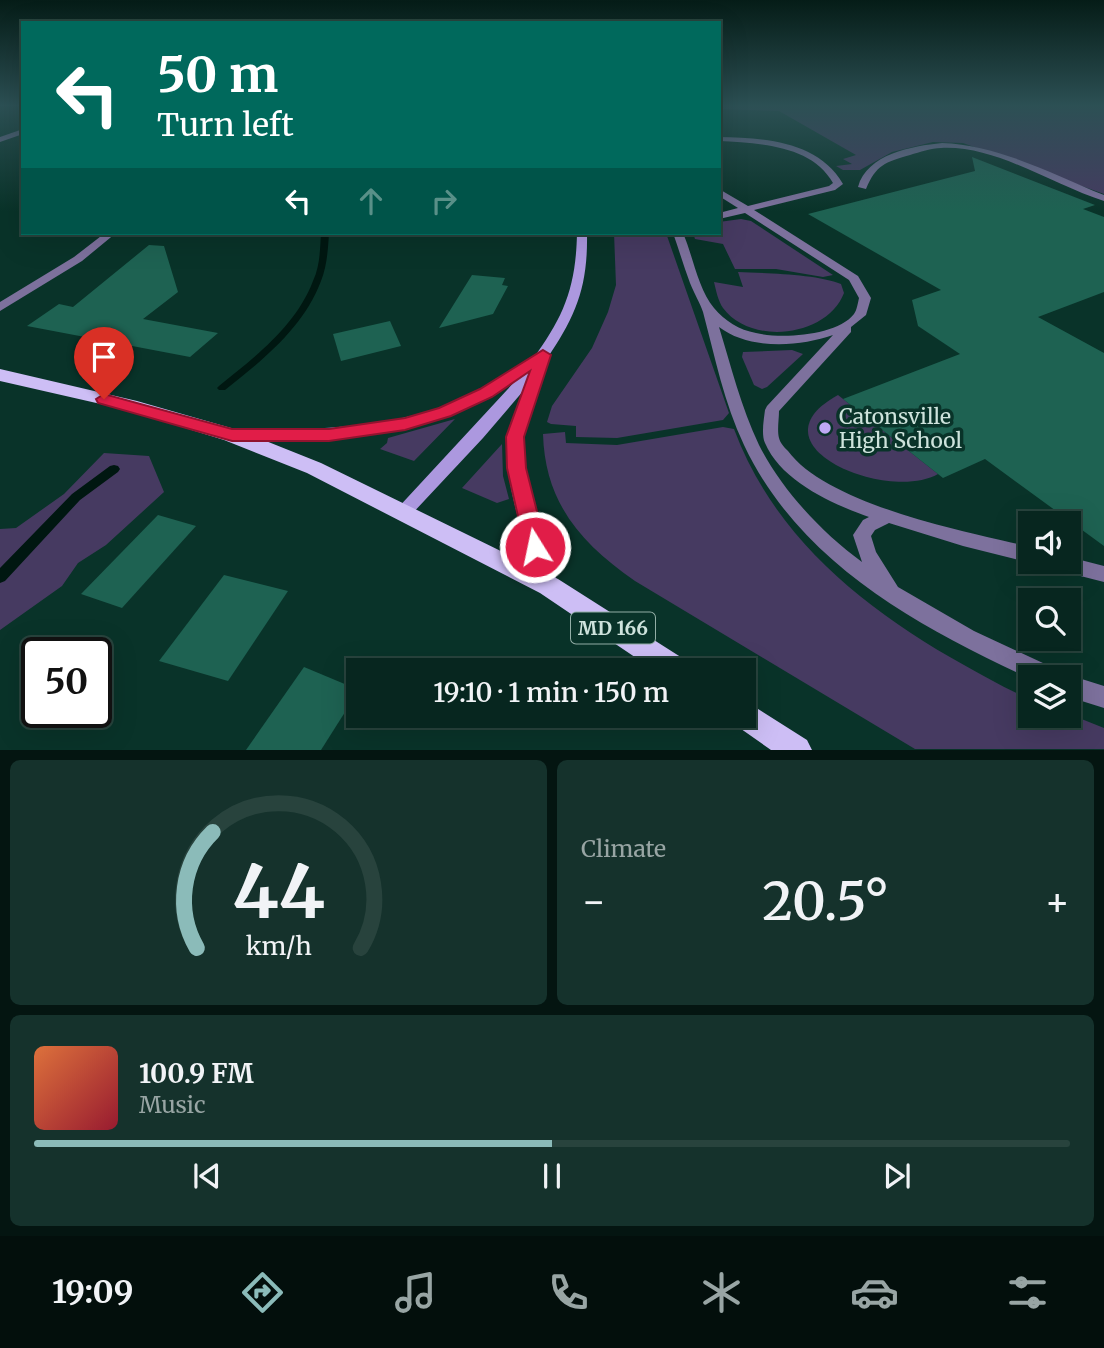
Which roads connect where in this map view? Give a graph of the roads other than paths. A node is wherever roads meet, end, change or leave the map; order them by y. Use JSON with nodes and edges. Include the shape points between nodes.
{"nodes":[{"id":1,"x":759,"y":141,"type":"edge"},
{"id":2,"x":863,"y":187,"type":"dead end"},
{"id":3,"x":721,"y":193,"type":"edge"},
{"id":4,"x":1104,"y":198,"type":"edge"},
{"id":5,"x":748,"y":211,"type":"junction"},
{"id":6,"x":721,"y":216,"type":"edge"},
{"id":7,"x":108,"y":235,"type":"edge"},
{"id":8,"x":582,"y":235,"type":"edge"},
{"id":9,"x":679,"y":235,"type":"edge"},
{"id":10,"x":0,"y":307,"type":"edge"},
{"id":11,"x":708,"y":310,"type":"junction"},
{"id":12,"x":846,"y":329,"type":"junction"},
{"id":13,"x":543,"y":355,"type":"junction"},
{"id":14,"x":0,"y":374,"type":"edge"},
{"id":15,"x":232,"y":435,"type":"junction"},
{"id":16,"x":404,"y":511,"type":"junction"},
{"id":17,"x":885,"y":517,"type":"junction"},
{"id":18,"x":1018,"y":552,"type":"edge"},
{"id":19,"x":1081,"y":568,"type":"edge"},
{"id":20,"x":1104,"y":574,"type":"edge"},
{"id":21,"x":549,"y":586,"type":"junction"},
{"id":22,"x":895,"y":597,"type":"junction"},
{"id":23,"x":659,"y":658,"type":"edge"},
{"id":24,"x":1023,"y":665,"type":"edge"},
{"id":25,"x":1081,"y":690,"type":"edge"},
{"id":26,"x":1104,"y":697,"type":"edge"},
{"id":27,"x":756,"y":722,"type":"edge"},
{"id":28,"x":797,"y":750,"type":"edge"}],
"edges":[{"from":1,"to":5,"type":"street","via":[[806,154],[836,177],[838,184]]},
{"from":2,"to":4,"type":"street","via":[[864,175],[873,166],[940,145],[977,149]]},
{"from":3,"to":5,"type":"street"},
{"from":5,"to":6,"type":"street"},
{"from":5,"to":12,"type":"street","via":[[836,265],[864,288],[862,314]]},
{"from":7,"to":10,"type":"street"},
{"from":8,"to":13,"type":"main road","via":[[579,284],[564,322]]},
{"from":9,"to":11,"type":"street"},
{"from":11,"to":12,"type":"street","via":[[747,338],[796,339]]},
{"from":11,"to":22,"type":"street","via":[[742,421],[760,461],[795,511],[841,557]]},
{"from":12,"to":17,"type":"street","via":[[780,400],[767,422],[772,441],[806,480]]},
{"from":13,"to":15,"type":"main road","via":[[486,393],[405,424],[329,435]]},
{"from":13,"to":16,"type":"main road"},
{"from":13,"to":21,"type":"main road","via":[[515,437],[516,468]]},
{"from":14,"to":15,"type":"main road","number":"MD 166"},
{"from":15,"to":16,"type":"main road","number":"MD 166"},
{"from":16,"to":21,"type":"main road","number":"MD 166"},
{"from":17,"to":18,"type":"street"},
{"from":17,"to":22,"type":"street","via":[[869,524],[862,535],[867,554]]},
{"from":19,"to":20,"type":"street"},
{"from":21,"to":23,"type":"main road","number":"MD 166"},
{"from":22,"to":24,"type":"street","via":[[979,646]]},
{"from":25,"to":26,"type":"street"},
{"from":27,"to":28,"type":"main road"}]}
